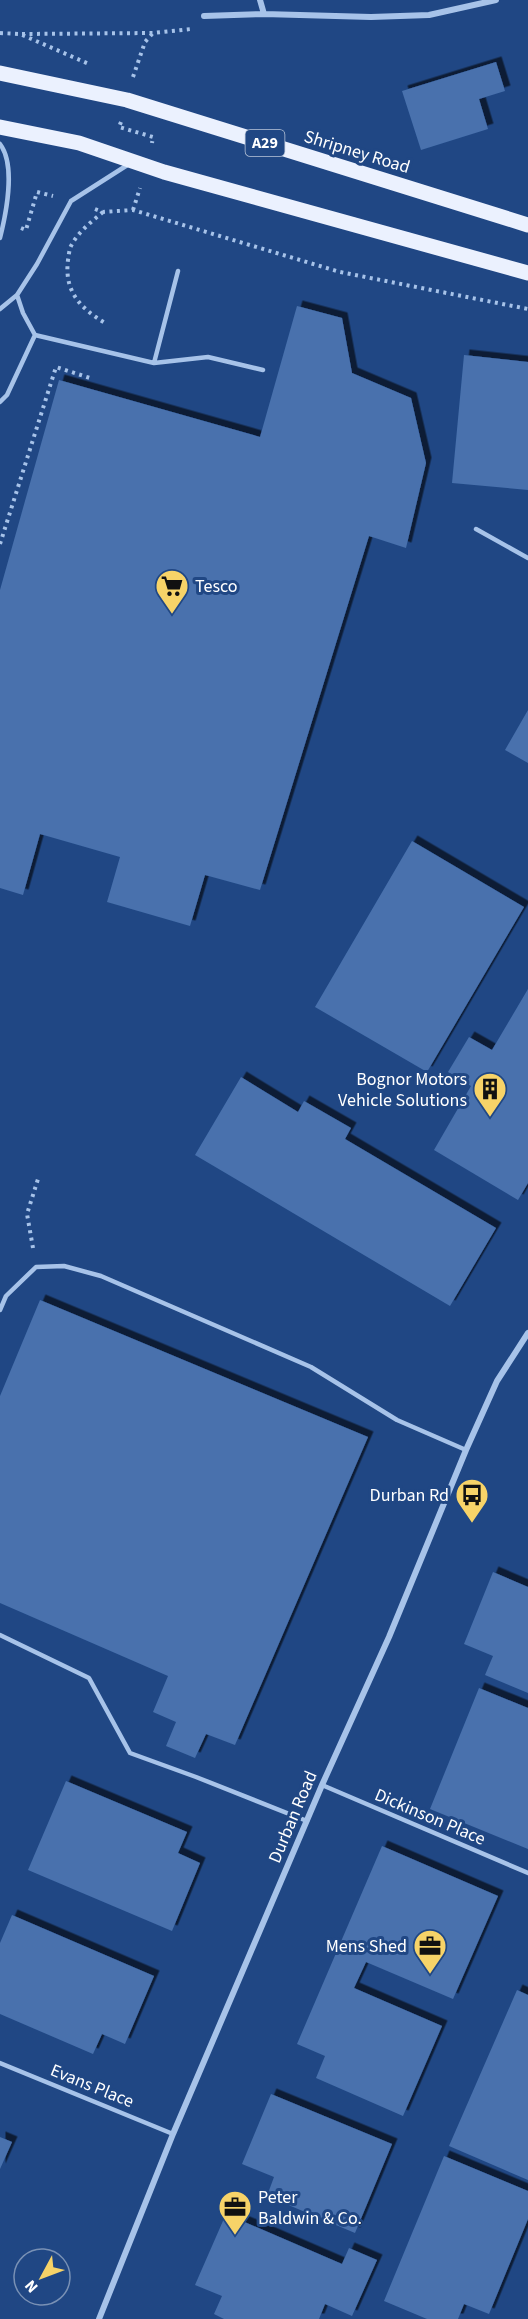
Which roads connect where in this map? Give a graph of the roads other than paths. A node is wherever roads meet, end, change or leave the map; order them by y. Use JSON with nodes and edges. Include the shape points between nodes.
{"nodes":[{"id":1,"x":260,"y":0,"type":"edge"},
{"id":2,"x":496,"y":0,"type":"edge"},
{"id":3,"x":264,"y":14,"type":"junction"},
{"id":4,"x":204,"y":16,"type":"road end"},
{"id":5,"x":0,"y":73,"type":"edge"},
{"id":6,"x":0,"y":127,"type":"edge"},
{"id":7,"x":0,"y":144,"type":"edge"},
{"id":8,"x":134,"y":161,"type":"junction"},
{"id":9,"x":528,"y":225,"type":"edge"},
{"id":10,"x":0,"y":238,"type":"edge"},
{"id":11,"x":178,"y":271,"type":"dead end"},
{"id":12,"x":528,"y":273,"type":"edge"},
{"id":13,"x":17,"y":295,"type":"junction"},
{"id":14,"x":0,"y":309,"type":"edge"},
{"id":15,"x":35,"y":334,"type":"junction"},
{"id":16,"x":154,"y":363,"type":"junction"},
{"id":17,"x":263,"y":370,"type":"dead end"},
{"id":18,"x":0,"y":402,"type":"edge"},
{"id":19,"x":476,"y":529,"type":"dead end"},
{"id":20,"x":528,"y":558,"type":"edge"},
{"id":21,"x":0,"y":1310,"type":"edge"},
{"id":22,"x":528,"y":1333,"type":"edge"},
{"id":23,"x":466,"y":1450,"type":"junction"},
{"id":24,"x":0,"y":1635,"type":"edge"},
{"id":25,"x":322,"y":1785,"type":"junction"},
{"id":26,"x":307,"y":1821,"type":"junction"},
{"id":27,"x":528,"y":1873,"type":"edge"},
{"id":28,"x":0,"y":2063,"type":"edge"},
{"id":29,"x":173,"y":2134,"type":"junction"},
{"id":30,"x":99,"y":2317,"type":"edge"},
{"id":31,"x":108,"y":2319,"type":"edge"}],
"edges":[{"from":1,"to":3,"type":"street"},
{"from":2,"to":3,"type":"street","via":[[429,15]]},
{"from":3,"to":4,"type":"street"},
{"from":5,"to":9,"type":"main road","name":"Shripney Road","number":"A29","via":[[127,100]]},
{"from":6,"to":8,"type":"main road","via":[[79,143]]},
{"from":7,"to":10,"type":"lane","via":[[5,151],[9,184]]},
{"from":8,"to":12,"type":"main road"},
{"from":8,"to":13,"type":"lane","via":[[71,201]]},
{"from":11,"to":16,"type":"lane"},
{"from":13,"to":14,"type":"lane"},
{"from":13,"to":15,"type":"lane"},
{"from":15,"to":16,"type":"lane"},
{"from":15,"to":18,"type":"lane","via":[[7,395]]},
{"from":16,"to":17,"type":"lane","via":[[208,357]]},
{"from":19,"to":20,"type":"lane"},
{"from":21,"to":23,"type":"lane","via":[[6,1296],[36,1267],[64,1266],[101,1276],[311,1367],[397,1420]]},
{"from":22,"to":23,"type":"street","name":"Durban Road","via":[[497,1381]]},
{"from":23,"to":25,"type":"street","name":"Durban Road","via":[[389,1637]]},
{"from":24,"to":26,"type":"lane","via":[[89,1678],[130,1753]]},
{"from":25,"to":26,"type":"street","name":"Durban Road"},
{"from":25,"to":27,"type":"lane","name":"Dickinson Place"},
{"from":26,"to":29,"type":"street","name":"Durban Road"},
{"from":28,"to":29,"type":"lane","name":"Evans Place"},
{"from":29,"to":30,"type":"street","name":"Durban Road"},
{"from":30,"to":31,"type":"lane"}]}
